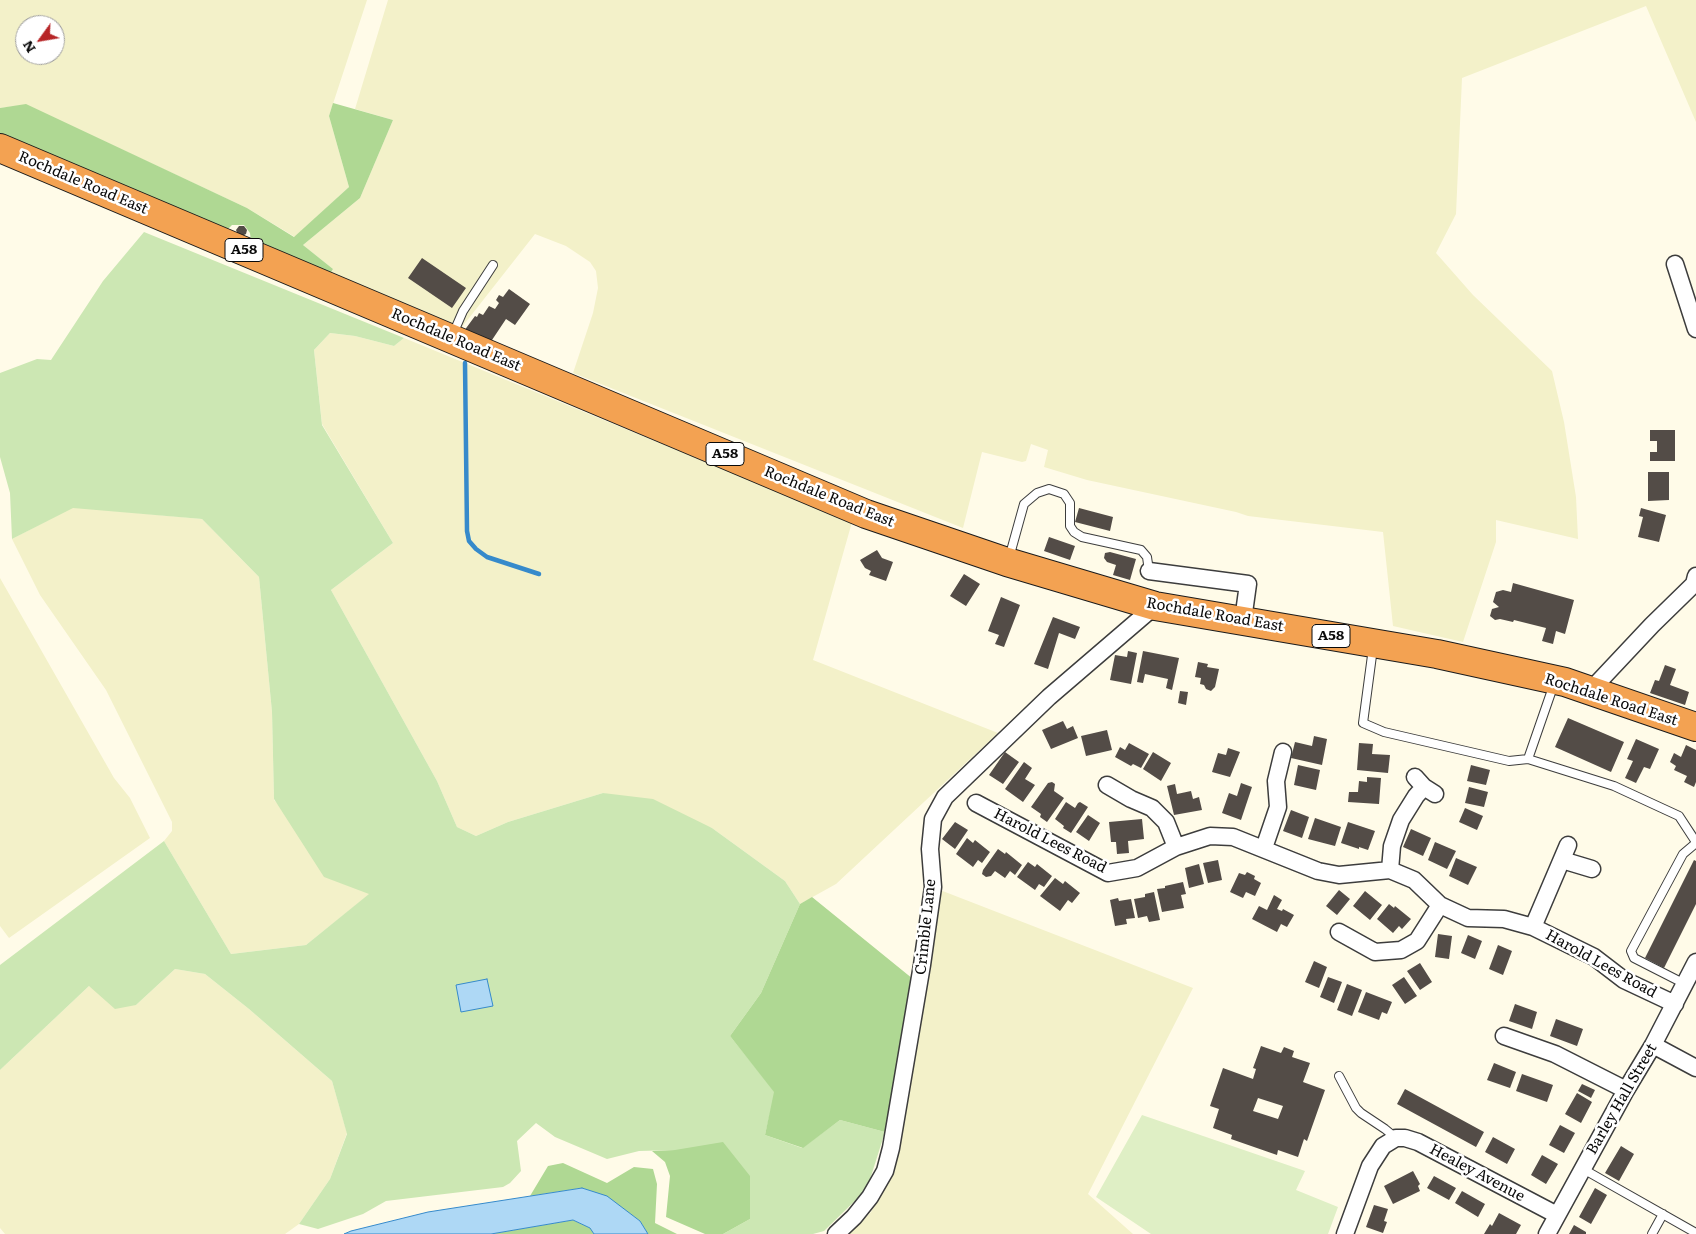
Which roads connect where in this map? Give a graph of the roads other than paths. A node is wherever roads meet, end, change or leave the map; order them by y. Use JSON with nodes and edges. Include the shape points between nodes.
{"nodes":[{"id":1,"x":0,"y":148,"type":"edge"},
{"id":2,"x":1675,"y":264,"type":"dead end"},
{"id":3,"x":493,"y":265,"type":"dead end"},
{"id":4,"x":1696,"y":328,"type":"edge"},
{"id":5,"x":451,"y":338,"type":"junction"},
{"id":6,"x":1007,"y":562,"type":"junction"},
{"id":7,"x":1149,"y":571,"type":"joint"},
{"id":8,"x":1696,"y":576,"type":"edge"},
{"id":9,"x":1156,"y":606,"type":"junction"},
{"id":10,"x":1243,"y":620,"type":"junction"},
{"id":11,"x":1373,"y":643,"type":"junction"},
{"id":12,"x":1556,"y":680,"type":"junction"},
{"id":13,"x":1590,"y":691,"type":"junction"},
{"id":14,"x":1696,"y":727,"type":"edge"},
{"id":15,"x":1283,"y":752,"type":"dead end"},
{"id":16,"x":1528,"y":759,"type":"junction"},
{"id":17,"x":1107,"y":785,"type":"dead end"},
{"id":18,"x":1424,"y":786,"type":"dead end"},
{"id":19,"x":976,"y":803,"type":"dead end"},
{"id":20,"x":1696,"y":842,"type":"edge"},
{"id":21,"x":1176,"y":847,"type":"junction"},
{"id":22,"x":1264,"y":848,"type":"junction"},
{"id":23,"x":1592,"y":869,"type":"dead end"},
{"id":24,"x":1390,"y":870,"type":"junction"},
{"id":25,"x":1440,"y":905,"type":"junction"},
{"id":26,"x":1533,"y":927,"type":"junction"},
{"id":27,"x":1339,"y":932,"type":"dead end"},
{"id":28,"x":1696,"y":962,"type":"edge"},
{"id":29,"x":1685,"y":984,"type":"junction"},
{"id":30,"x":1674,"y":1004,"type":"junction"},
{"id":31,"x":1504,"y":1036,"type":"dead end"},
{"id":32,"x":1653,"y":1045,"type":"junction"},
{"id":33,"x":1696,"y":1068,"type":"edge"},
{"id":34,"x":1339,"y":1076,"type":"dead end"},
{"id":35,"x":1626,"y":1090,"type":"junction"},
{"id":36,"x":1396,"y":1138,"type":"junction"},
{"id":37,"x":1583,"y":1169,"type":"junction"},
{"id":38,"x":1663,"y":1214,"type":"junction"},
{"id":39,"x":1557,"y":1215,"type":"junction"},
{"id":40,"x":1696,"y":1233,"type":"edge"},
{"id":41,"x":836,"y":1234,"type":"edge"},
{"id":42,"x":1345,"y":1234,"type":"edge"},
{"id":43,"x":1547,"y":1234,"type":"edge"},
{"id":44,"x":1652,"y":1234,"type":"edge"}],
"edges":[{"from":1,"to":5,"type":"highway","name":"Rochdale Road East","number":"A58"},
{"from":2,"to":4,"type":"street"},
{"from":3,"to":5,"type":"lane","via":[[463,311]]},
{"from":5,"to":6,"type":"highway","name":"Rochdale Road East","number":"A58","via":[[866,514]]},
{"from":6,"to":7,"type":"lane","via":[[1024,504],[1037,493],[1049,489],[1064,494],[1070,503],[1070,526],[1074,532],[1082,537],[1141,550],[1147,557]]},
{"from":6,"to":9,"type":"highway","name":"Rochdale Road East","number":"A58"},
{"from":7,"to":10,"type":"street","via":[[1248,584]]},
{"from":8,"to":13,"type":"street","via":[[1694,584]]},
{"from":9,"to":10,"type":"highway","name":"Rochdale Road East","number":"A58"},
{"from":9,"to":41,"type":"street","name":"Crimble Lane","via":[[1049,697],[945,797],[933,819],[930,849],[932,897],[891,1148],[885,1171],[870,1197]]},
{"from":10,"to":11,"type":"highway","name":"Rochdale Road East","number":"A58"},
{"from":11,"to":12,"type":"highway","name":"Rochdale Road East","number":"A58"},
{"from":11,"to":16,"type":"lane","via":[[1363,723],[1384,732],[1510,761]]},
{"from":12,"to":13,"type":"highway","name":"Rochdale Road East","number":"A58"},
{"from":12,"to":16,"type":"lane"},
{"from":13,"to":14,"type":"highway","name":"Rochdale Road East","number":"A58"},
{"from":15,"to":22,"type":"street","via":[[1276,781],[1278,807]]},
{"from":16,"to":20,"type":"lane","via":[[1614,786],[1679,816]]},
{"from":17,"to":21,"type":"street","via":[[1152,808],[1166,822]]},
{"from":18,"to":24,"type":"street","via":[[1401,820],[1392,846]]},
{"from":19,"to":21,"type":"street","name":"Harold Lees Road","via":[[1106,879]]},
{"from":20,"to":29,"type":"lane","via":[[1683,854],[1631,951],[1634,958]]},
{"from":21,"to":22,"type":"street","name":"Harold Lees Road","via":[[1210,836],[1234,837]]},
{"from":22,"to":24,"type":"street","name":"Harold Lees Road","via":[[1318,871],[1339,875]]},
{"from":23,"to":26,"type":"street","via":[[1565,852]]},
{"from":24,"to":25,"type":"street","name":"Harold Lees Road","via":[[1414,880]]},
{"from":25,"to":26,"type":"street","name":"Harold Lees Road","via":[[1468,918],[1504,919]]},
{"from":25,"to":27,"type":"street","via":[[1418,940],[1402,950],[1375,952]]},
{"from":26,"to":30,"type":"street","name":"Harold Lees Road","via":[[1594,957],[1624,980]]},
{"from":28,"to":29,"type":"street","name":"Barley Hall Street"},
{"from":29,"to":30,"type":"street","name":"Barley Hall Street"},
{"from":30,"to":32,"type":"street","name":"Barley Hall Street"},
{"from":31,"to":35,"type":"street","via":[[1555,1054]]},
{"from":32,"to":33,"type":"street"},
{"from":32,"to":35,"type":"street","name":"Barley Hall Street"},
{"from":34,"to":36,"type":"lane","via":[[1356,1108]]},
{"from":35,"to":37,"type":"street","name":"Barley Hall Street"},
{"from":36,"to":39,"type":"street","name":"Healey Avenue","via":[[1418,1142]]},
{"from":36,"to":42,"type":"street","via":[[1383,1146],[1370,1166]]},
{"from":37,"to":38,"type":"lane"},
{"from":37,"to":39,"type":"street","name":"Barley Hall Street"},
{"from":38,"to":40,"type":"lane"},
{"from":38,"to":44,"type":"lane"},
{"from":39,"to":43,"type":"street","name":"Barley Hall Street"}]}
